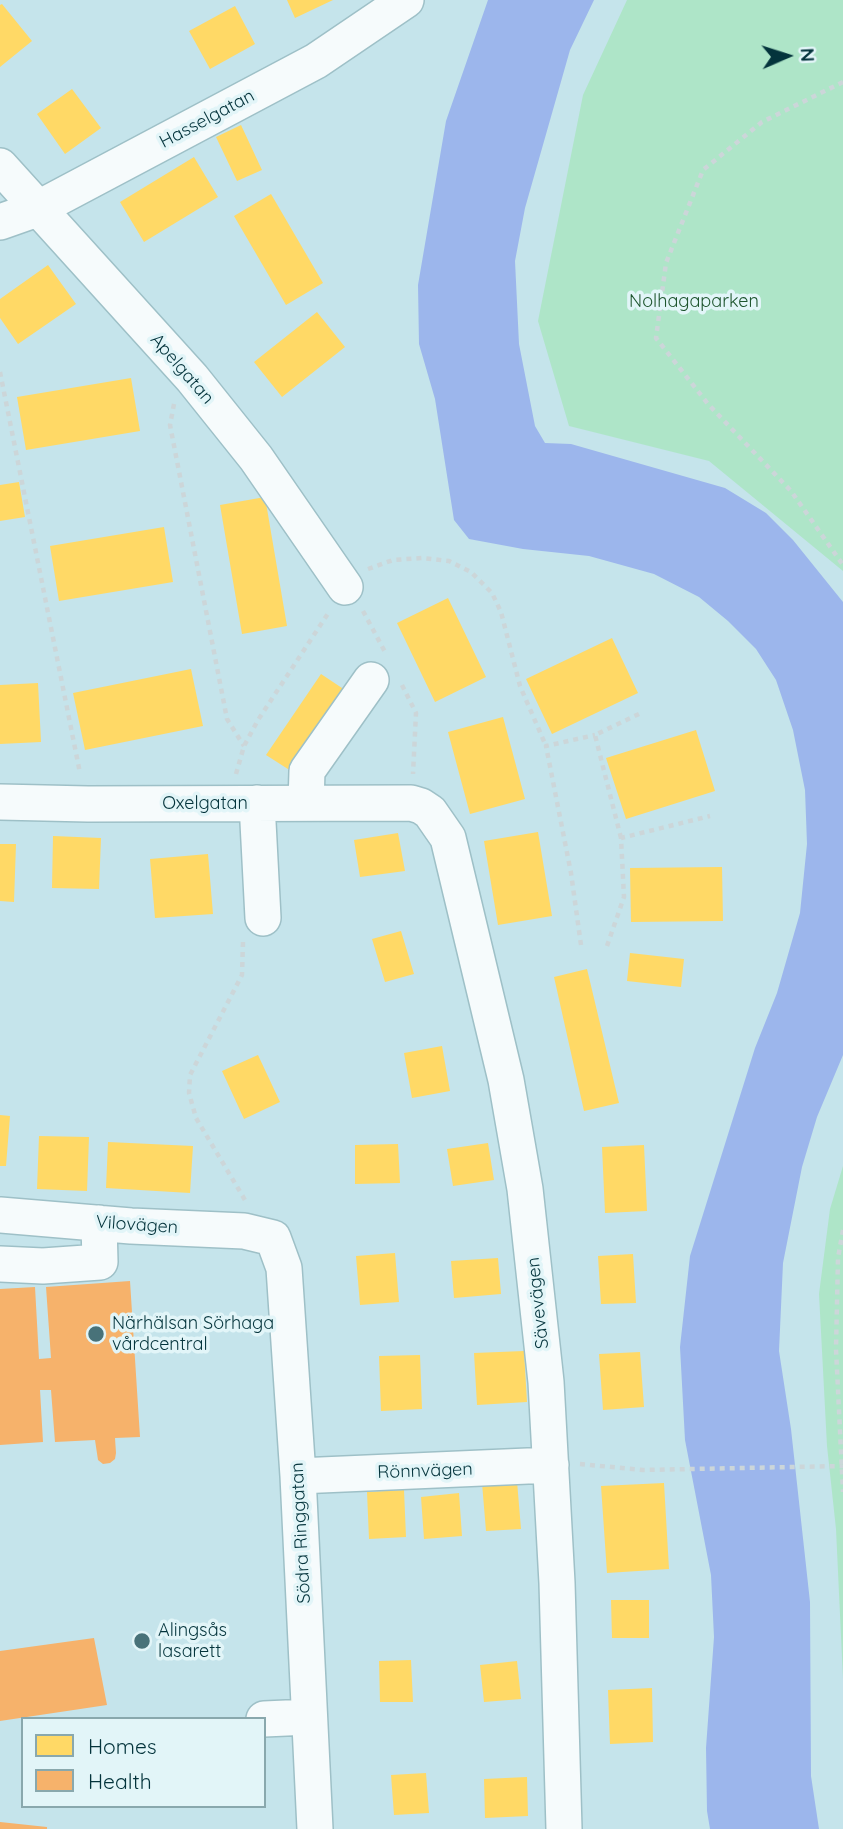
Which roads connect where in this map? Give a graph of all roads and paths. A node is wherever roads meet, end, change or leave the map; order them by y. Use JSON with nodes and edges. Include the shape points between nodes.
{"nodes":[{"id":1,"x":406,"y":0,"type":"edge"},
{"id":2,"x":843,"y":82,"type":"edge"},
{"id":3,"x":0,"y":166,"type":"edge"},
{"id":4,"x":37,"y":209,"type":"junction"},
{"id":5,"x":0,"y":222,"type":"edge"},
{"id":6,"x":0,"y":372,"type":"edge"},
{"id":7,"x":192,"y":378,"type":"junction"},
{"id":8,"x":843,"y":565,"type":"edge"},
{"id":9,"x":345,"y":587,"type":"junction"},
{"id":10,"x":371,"y":680,"type":"dead end"},
{"id":11,"x":643,"y":712,"type":"dead end"},
{"id":12,"x":595,"y":735,"type":"junction"},
{"id":13,"x":244,"y":746,"type":"junction"},
{"id":14,"x":546,"y":746,"type":"junction"},
{"id":15,"x":0,"y":802,"type":"edge"},
{"id":16,"x":306,"y":803,"type":"junction"},
{"id":17,"x":411,"y":803,"type":"joint"},
{"id":18,"x":88,"y":804,"type":"junction"},
{"id":19,"x":246,"y":804,"type":"junction"},
{"id":20,"x":710,"y":816,"type":"dead end"},
{"id":21,"x":621,"y":838,"type":"junction"},
{"id":22,"x":253,"y":929,"type":"joint"},
{"id":23,"x":581,"y":945,"type":"dead end"},
{"id":24,"x":607,"y":946,"type":"dead end"},
{"id":25,"x":0,"y":1215,"type":"edge"},
{"id":26,"x":99,"y":1223,"type":"junction"},
{"id":27,"x":843,"y":1230,"type":"edge"},
{"id":28,"x":273,"y":1238,"type":"junction"},
{"id":29,"x":0,"y":1264,"type":"edge"},
{"id":30,"x":551,"y":1465,"type":"junction"},
{"id":31,"x":842,"y":1466,"type":"edge"},
{"id":32,"x":298,"y":1476,"type":"junction"},
{"id":33,"x":843,"y":1492,"type":"edge"},
{"id":34,"x":309,"y":1717,"type":"junction"},
{"id":35,"x":266,"y":1719,"type":"edge"},
{"id":36,"x":315,"y":1829,"type":"edge"},
{"id":37,"x":564,"y":1829,"type":"edge"}],
"edges":[{"from":1,"to":4,"type":"street","name":"Hasselgatan","via":[[316,61]]},
{"from":2,"to":8,"type":"path","via":[[762,121],[703,170],[666,263],[656,338],[708,404],[791,491]]},
{"from":3,"to":4,"type":"street","name":"Apelgatan"},
{"from":4,"to":5,"type":"street","name":"Hasselgatan"},
{"from":4,"to":7,"type":"street","name":"Apelgatan"},
{"from":6,"to":18,"type":"path"},
{"from":7,"to":9,"type":"street","name":"Apelgatan","via":[[256,458]]},
{"from":7,"to":13,"type":"path","via":[[174,401],[170,425],[227,719]]},
{"from":9,"to":13,"type":"path"},
{"from":9,"to":14,"type":"path","via":[[355,573],[393,560],[449,561],[471,572],[492,593],[501,612],[520,686]]},
{"from":10,"to":16,"type":"street","via":[[307,771]]},
{"from":11,"to":12,"type":"path"},
{"from":12,"to":14,"type":"path"},
{"from":12,"to":21,"type":"path"},
{"from":13,"to":19,"type":"path","via":[[234,784]]},
{"from":14,"to":23,"type":"path"},
{"from":15,"to":18,"type":"street","name":"Oxelgatan"},
{"from":16,"to":17,"type":"street","name":"Oxelgatan"},
{"from":16,"to":19,"type":"street","name":"Oxelgatan"},
{"from":17,"to":30,"type":"street","name":"Sävevägen","via":[[430,812],[448,838],[506,1080],[526,1189]]},
{"from":18,"to":19,"type":"street","name":"Oxelgatan"},
{"from":19,"to":22,"type":"street"},
{"from":20,"to":21,"type":"path"},
{"from":21,"to":24,"type":"path","via":[[624,897]]},
{"from":22,"to":28,"type":"path","via":[[242,975],[190,1075],[189,1093],[196,1118],[245,1201]]},
{"from":25,"to":26,"type":"street","name":"Vilovägen"},
{"from":26,"to":28,"type":"street","name":"Vilovägen","via":[[244,1231]]},
{"from":26,"to":29,"type":"street","via":[[100,1262]]},
{"from":27,"to":31,"type":"path","via":[[835,1349]]},
{"from":28,"to":32,"type":"street","name":"Södra Ringgatan","via":[[284,1268]]},
{"from":30,"to":31,"type":"path","via":[[590,1463],[643,1470]]},
{"from":30,"to":32,"type":"street","name":"Rönnvägen"},
{"from":30,"to":37,"type":"street","name":"Sävevägen"},
{"from":31,"to":33,"type":"path"},
{"from":32,"to":34,"type":"street","name":"Södra Ringgatan"},
{"from":34,"to":35,"type":"street"},
{"from":34,"to":36,"type":"street","name":"Södra Ringgatan"}]}
